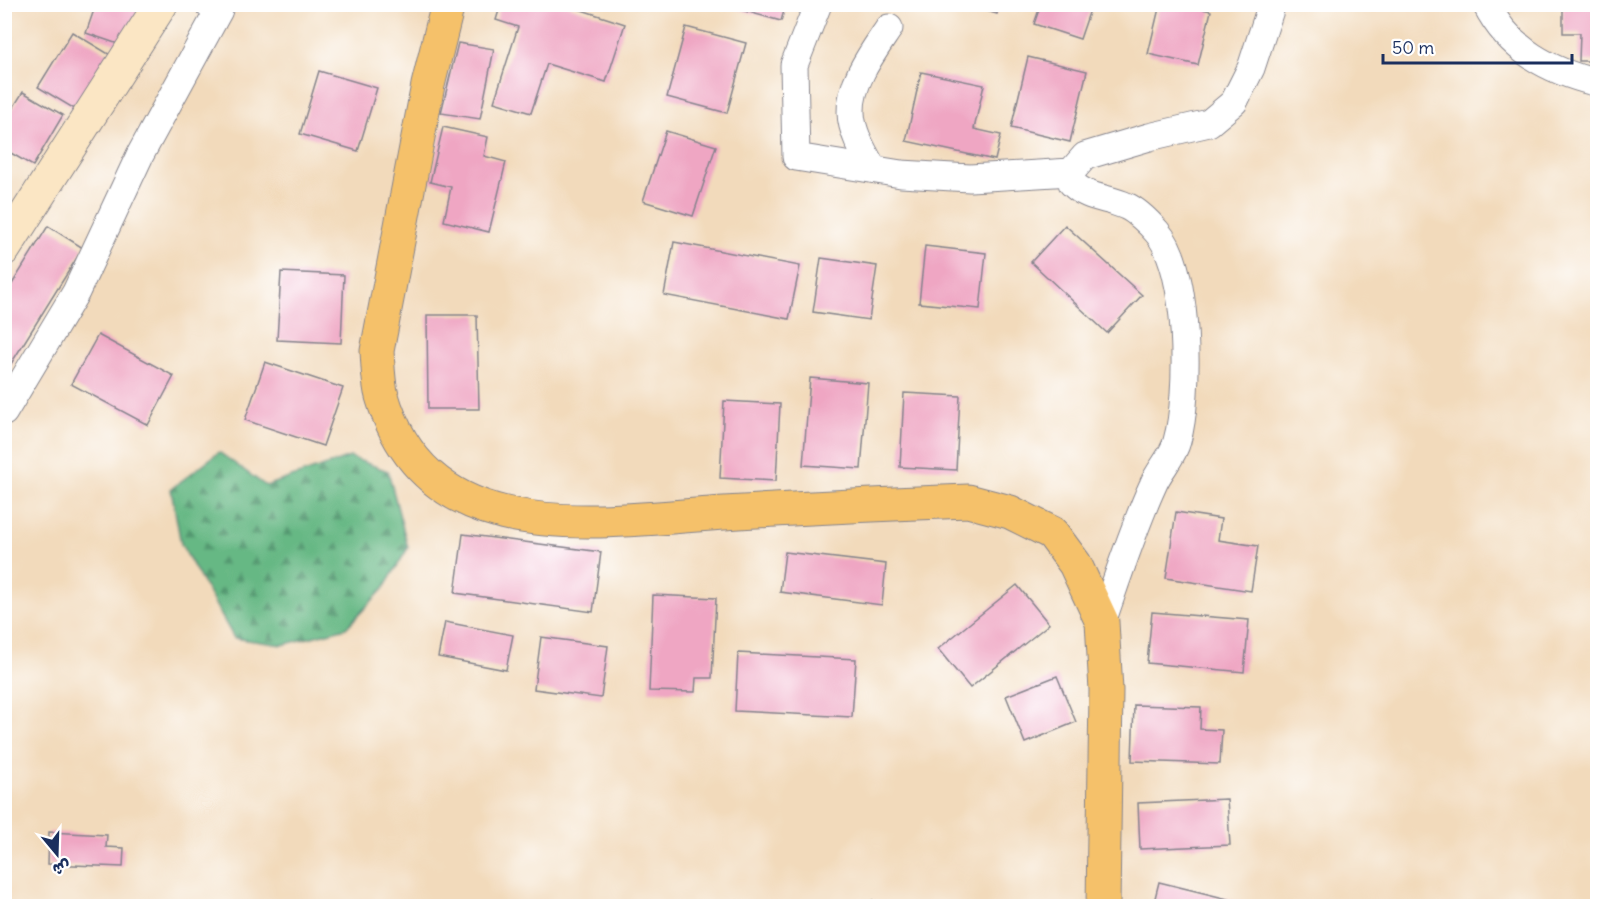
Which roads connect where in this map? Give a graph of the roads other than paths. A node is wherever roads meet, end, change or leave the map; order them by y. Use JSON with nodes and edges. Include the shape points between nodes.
{"nodes":[{"id":1,"x":161,"y":4,"type":"edge"},
{"id":2,"x":208,"y":4,"type":"edge"},
{"id":3,"x":448,"y":4,"type":"edge"},
{"id":4,"x":818,"y":4,"type":"edge"},
{"id":5,"x":1272,"y":4,"type":"edge"},
{"id":6,"x":1486,"y":4,"type":"edge"},
{"id":7,"x":889,"y":28,"type":"dead end"},
{"id":8,"x":1598,"y":83,"type":"edge"},
{"id":9,"x":873,"y":169,"type":"junction"},
{"id":10,"x":1071,"y":172,"type":"junction"},
{"id":11,"x":4,"y":249,"type":"edge"},
{"id":12,"x":4,"y":412,"type":"edge"},
{"id":13,"x":1102,"y":622,"type":"junction"},
{"id":14,"x":1103,"y":906,"type":"edge"}],
"edges":[{"from":1,"to":11,"type":"street"},
{"from":2,"to":12,"type":"street","via":[[219,10],[141,155],[76,292]]},
{"from":3,"to":13,"type":"main road","via":[[428,85],[377,351],[381,394],[391,420],[425,473],[483,508],[530,520],[607,521],[968,501],[1010,512],[1052,533],[1075,564]]},
{"from":4,"to":9,"type":"street","via":[[795,65],[796,157]]},
{"from":5,"to":10,"type":"street","via":[[1251,68],[1234,102],[1209,123],[1085,156]]},
{"from":6,"to":8,"type":"street","via":[[1497,25],[1527,55]]},
{"from":7,"to":9,"type":"street","via":[[861,70],[850,113]]},
{"from":9,"to":10,"type":"street","via":[[970,178]]},
{"from":10,"to":13,"type":"street","via":[[1072,183],[1081,192],[1127,206],[1158,233],[1173,263],[1184,324],[1184,415],[1176,444],[1133,531]]},
{"from":13,"to":14,"type":"main road","via":[[1106,690]]}]}
